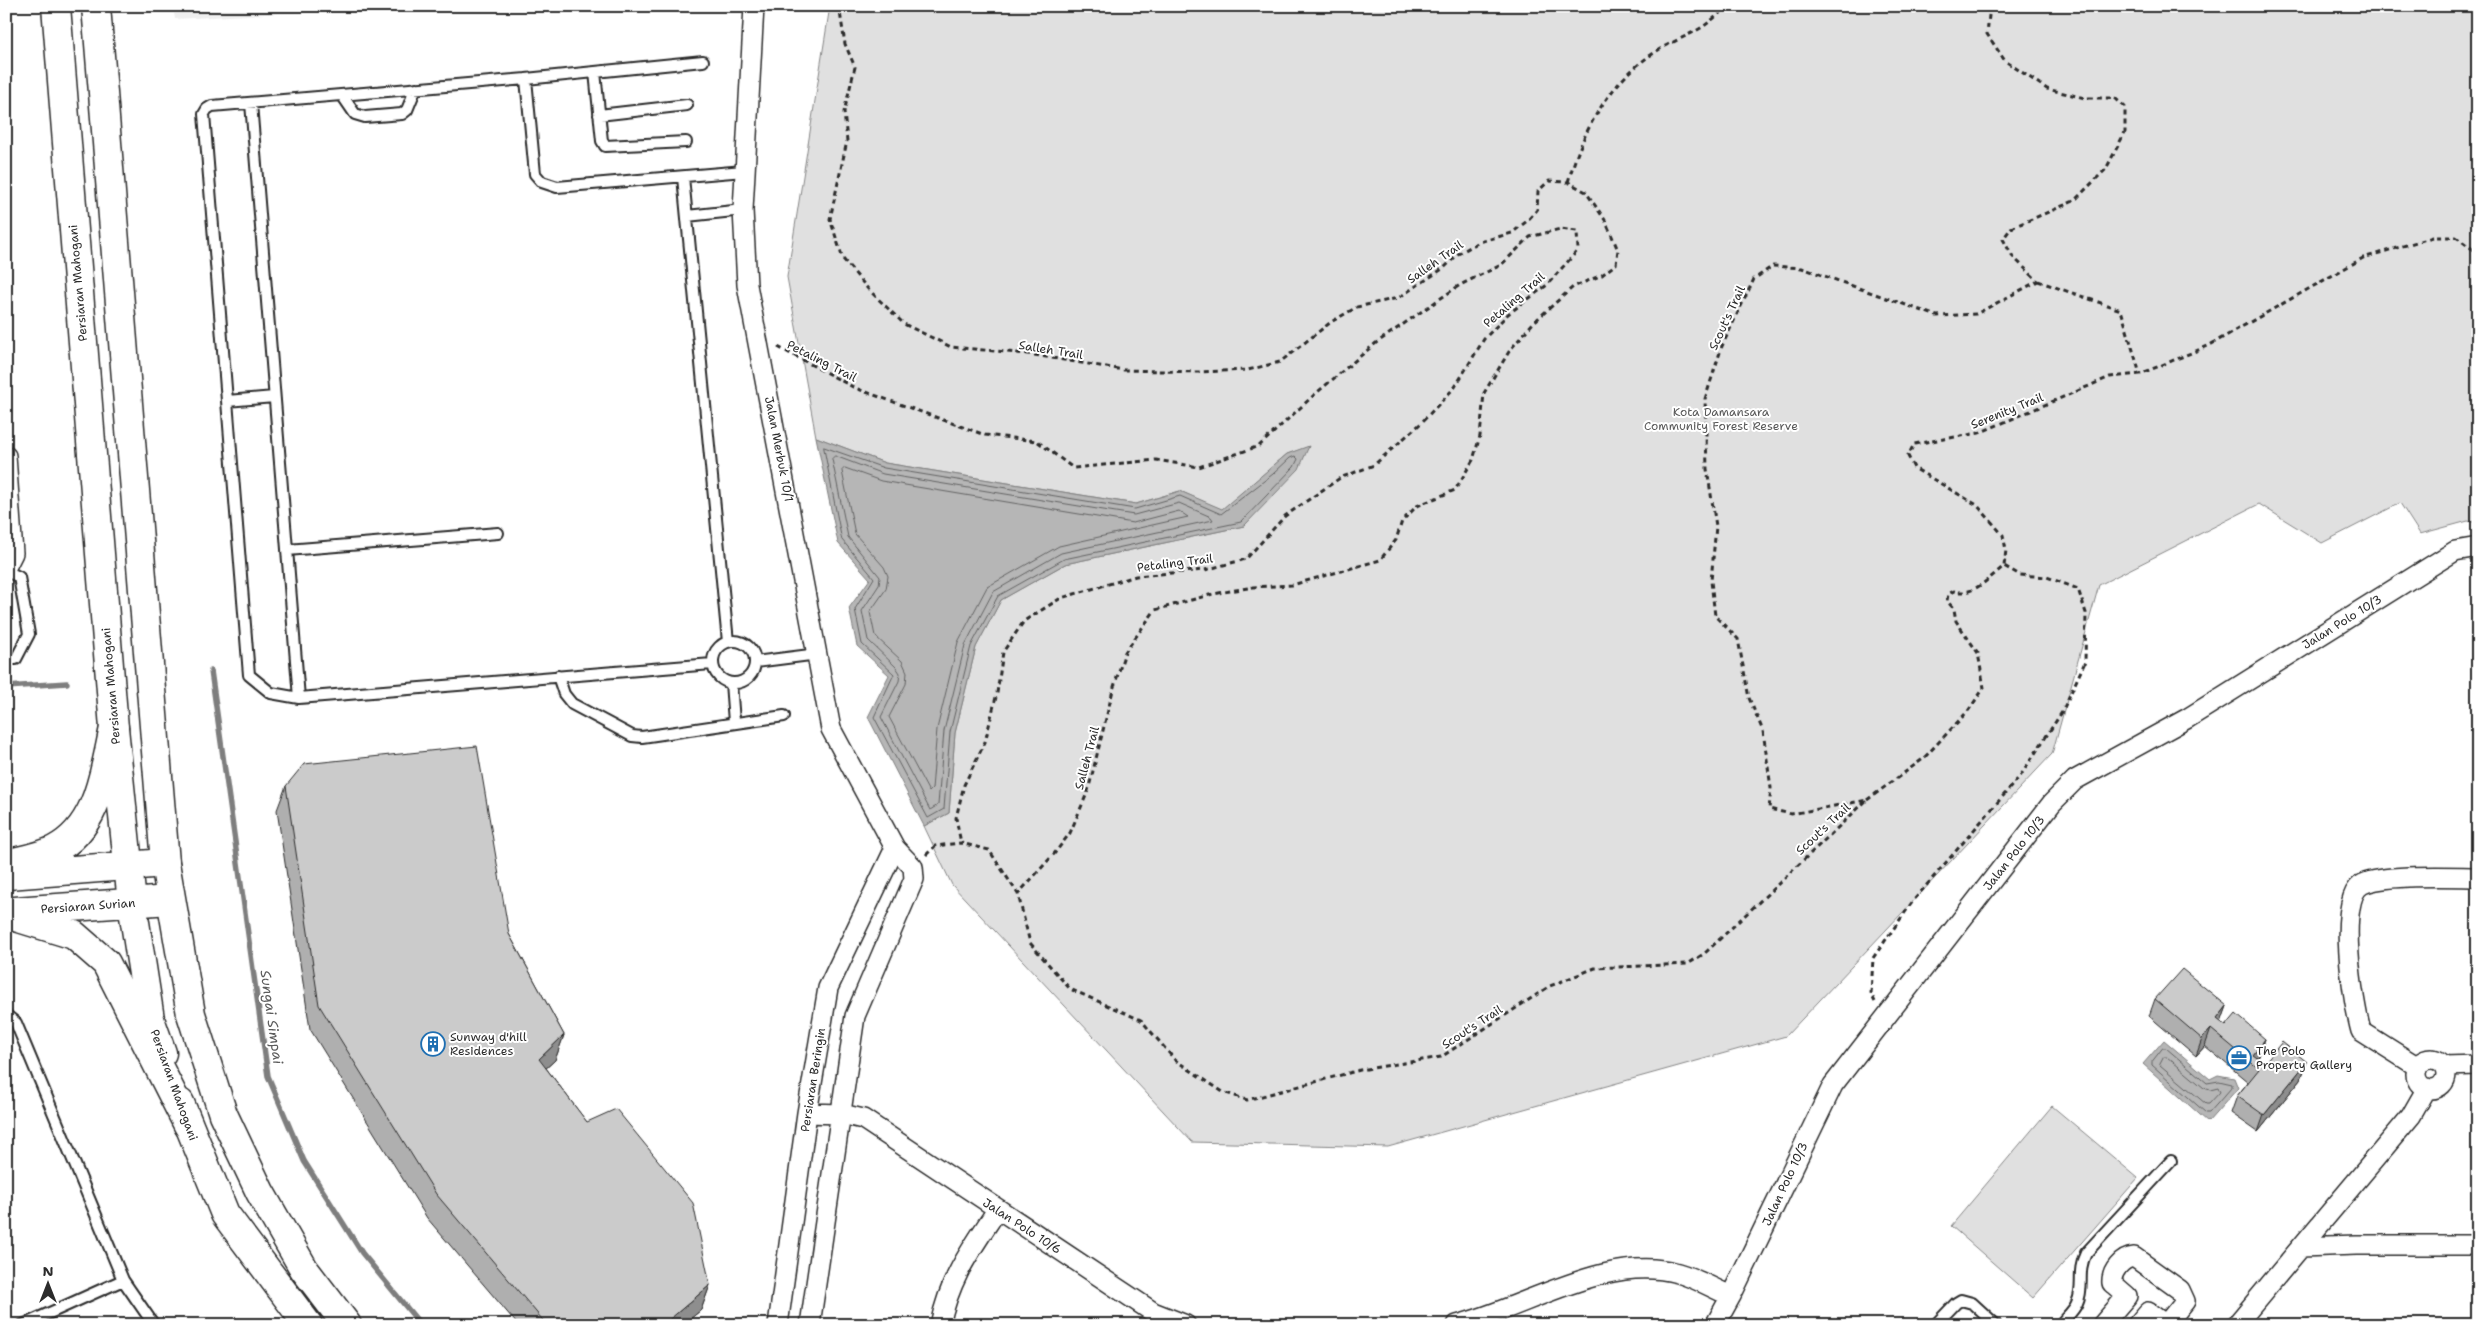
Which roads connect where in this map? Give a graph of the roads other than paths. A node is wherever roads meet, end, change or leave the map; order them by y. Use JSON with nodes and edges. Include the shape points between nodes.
{"nodes":[{"id":1,"x":56,"y":6,"type":"edge"},
{"id":2,"x":96,"y":6,"type":"edge"},
{"id":3,"x":754,"y":6,"type":"edge"},
{"id":4,"x":703,"y":61,"type":"dead end"},
{"id":5,"x":594,"y":72,"type":"junction"},
{"id":6,"x":526,"y":79,"type":"junction"},
{"id":7,"x":416,"y":88,"type":"junction"},
{"id":8,"x":342,"y":95,"type":"junction"},
{"id":9,"x":250,"y":103,"type":"junction"},
{"id":10,"x":687,"y":105,"type":"dead end"},
{"id":11,"x":599,"y":115,"type":"junction"},
{"id":12,"x":686,"y":142,"type":"dead end"},
{"id":13,"x":744,"y":171,"type":"junction"},
{"id":14,"x":683,"y":176,"type":"junction"},
{"id":15,"x":743,"y":210,"type":"junction"},
{"id":16,"x":687,"y":216,"type":"junction"},
{"id":17,"x":274,"y":397,"type":"junction"},
{"id":18,"x":227,"y":401,"type":"junction"},
{"id":19,"x":6,"y":456,"type":"edge"},
{"id":20,"x":498,"y":533,"type":"dead end"},
{"id":21,"x":2478,"y":547,"type":"edge"},
{"id":22,"x":287,"y":550,"type":"junction"},
{"id":23,"x":6,"y":567,"type":"edge"},
{"id":24,"x":6,"y":572,"type":"edge"},
{"id":25,"x":728,"y":642,"type":"junction"},
{"id":26,"x":818,"y":654,"type":"junction"},
{"id":27,"x":6,"y":659,"type":"edge"},
{"id":28,"x":755,"y":662,"type":"junction"},
{"id":29,"x":712,"y":664,"type":"junction"},
{"id":30,"x":558,"y":676,"type":"junction"},
{"id":31,"x":732,"y":683,"type":"junction"},
{"id":32,"x":299,"y":698,"type":"junction"},
{"id":33,"x":784,"y":716,"type":"dead end"},
{"id":34,"x":734,"y":722,"type":"junction"},
{"id":35,"x":114,"y":728,"type":"junction"},
{"id":36,"x":895,"y":848,"type":"junction"},
{"id":37,"x":165,"y":863,"type":"junction"},
{"id":38,"x":6,"y":864,"type":"edge"},
{"id":39,"x":128,"y":866,"type":"junction"},
{"id":40,"x":6,"y":875,"type":"edge"},
{"id":41,"x":2478,"y":877,"type":"edge"},
{"id":42,"x":170,"y":900,"type":"junction"},
{"id":43,"x":132,"y":903,"type":"junction"},
{"id":44,"x":6,"y":912,"type":"edge"},
{"id":45,"x":6,"y":1014,"type":"edge"},
{"id":46,"x":2478,"y":1065,"type":"edge"},
{"id":47,"x":2418,"y":1066,"type":"junction"},
{"id":48,"x":2444,"y":1066,"type":"junction"},
{"id":49,"x":2427,"y":1088,"type":"junction"},
{"id":50,"x":807,"y":1113,"type":"junction"},
{"id":51,"x":842,"y":1114,"type":"junction"},
{"id":52,"x":188,"y":1125,"type":"junction"},
{"id":53,"x":2171,"y":1161,"type":"dead end"},
{"id":54,"x":997,"y":1210,"type":"junction"},
{"id":55,"x":2478,"y":1245,"type":"edge"},
{"id":56,"x":2301,"y":1247,"type":"junction"},
{"id":57,"x":123,"y":1280,"type":"junction"},
{"id":58,"x":1731,"y":1296,"type":"junction"},
{"id":59,"x":2127,"y":1296,"type":"junction"},
{"id":60,"x":2143,"y":1318,"type":"edge"},
{"id":61,"x":1485,"y":1321,"type":"edge"},
{"id":62,"x":23,"y":1325,"type":"edge"},
{"id":63,"x":154,"y":1325,"type":"edge"},
{"id":64,"x":308,"y":1325,"type":"edge"},
{"id":65,"x":347,"y":1325,"type":"edge"},
{"id":66,"x":778,"y":1325,"type":"edge"},
{"id":67,"x":810,"y":1325,"type":"edge"},
{"id":68,"x":940,"y":1325,"type":"edge"},
{"id":69,"x":1186,"y":1325,"type":"edge"},
{"id":70,"x":1457,"y":1325,"type":"edge"},
{"id":71,"x":1715,"y":1325,"type":"edge"},
{"id":72,"x":1935,"y":1325,"type":"edge"},
{"id":73,"x":1996,"y":1325,"type":"edge"},
{"id":74,"x":2060,"y":1325,"type":"edge"},
{"id":75,"x":2102,"y":1325,"type":"edge"},
{"id":76,"x":2236,"y":1325,"type":"edge"}],
"edges":[{"from":1,"to":35,"type":"main road","name":"Persiaran Mahogani"},
{"from":2,"to":37,"type":"main road"},
{"from":3,"to":13,"type":"street","name":"Jalan Merbuk 10/1"},
{"from":4,"to":5,"type":"lane"},
{"from":5,"to":6,"type":"lane"},
{"from":5,"to":11,"type":"lane"},
{"from":6,"to":7,"type":"lane"},
{"from":6,"to":14,"type":"lane","via":[[535,174],[542,182],[556,187]]},
{"from":7,"to":8,"type":"lane"},
{"from":7,"to":8,"type":"lane","via":[[407,110],[402,114],[364,117],[355,114]]},
{"from":8,"to":9,"type":"lane"},
{"from":9,"to":17,"type":"lane"},
{"from":9,"to":18,"type":"lane","via":[[212,106],[204,114]]},
{"from":10,"to":11,"type":"lane"},
{"from":11,"to":12,"type":"lane","via":[[605,146]]},
{"from":13,"to":14,"type":"lane"},
{"from":13,"to":15,"type":"street","name":"Jalan Merbuk 10/1"},
{"from":14,"to":16,"type":"lane"},
{"from":15,"to":16,"type":"lane"},
{"from":15,"to":26,"type":"street","name":"Jalan Merbuk 10/1","via":[[747,285]]},
{"from":16,"to":25,"type":"lane"},
{"from":17,"to":18,"type":"lane"},
{"from":17,"to":22,"type":"lane"},
{"from":18,"to":32,"type":"lane","via":[[249,675],[271,692]]},
{"from":19,"to":23,"type":"street","via":[[13,553]]},
{"from":20,"to":22,"type":"lane"},
{"from":21,"to":58,"type":"street","name":"Jalan Polo 10/3","via":[[2455,551],[2188,718],[2075,780],[2052,803],[1833,1085]]},
{"from":22,"to":32,"type":"lane"},
{"from":24,"to":27,"type":"lane","via":[[19,578],[29,634],[16,658]]},
{"from":25,"to":28,"type":"lane","via":[[746,645]]},
{"from":25,"to":29,"type":"lane","via":[[716,650]]},
{"from":26,"to":28,"type":"lane"},
{"from":26,"to":36,"type":"street","name":"Jalan Merbuk 10/1","via":[[831,729]]},
{"from":28,"to":31,"type":"lane","via":[[745,680]]},
{"from":29,"to":30,"type":"lane"},
{"from":29,"to":31,"type":"lane","via":[[718,677]]},
{"from":30,"to":32,"type":"lane"},
{"from":30,"to":34,"type":"lane","via":[[564,694],[572,704],[632,736]]},
{"from":31,"to":34,"type":"lane"},
{"from":33,"to":34,"type":"lane"},
{"from":35,"to":38,"type":"main road","via":[[98,796],[80,830],[54,850]]},
{"from":35,"to":39,"type":"main road","name":"Persiaran Mahogani"},
{"from":36,"to":50,"type":"street","name":"Persiaran Beringin","via":[[828,988]]},
{"from":36,"to":51,"type":"street","name":"Jalan Merbuk 10/1","via":[[913,868],[914,879],[856,1016]]},
{"from":37,"to":39,"type":"main road"},
{"from":37,"to":42,"type":"main road"},
{"from":39,"to":40,"type":"main road"},
{"from":39,"to":43,"type":"main road","name":"Persiaran Mahogani"},
{"from":41,"to":47,"type":"street","via":[[2379,879],[2362,884],[2353,893],[2349,946],[2352,989],[2362,1031]]},
{"from":42,"to":43,"type":"main road","name":"Persiaran Surian"},
{"from":42,"to":65,"type":"main road","via":[[191,1014],[223,1114],[260,1192],[304,1269]]},
{"from":43,"to":44,"type":"main road","name":"Persiaran Surian"},
{"from":43,"to":52,"type":"main road","name":"Persiaran Mahogani","via":[[150,1019]]},
{"from":44,"to":52,"type":"main road","via":[[74,935],[106,963]]},
{"from":45,"to":57,"type":"lane","via":[[16,1023]]},
{"from":46,"to":48,"type":"street"},
{"from":47,"to":48,"type":"street","via":[[2431,1059]]},
{"from":47,"to":49,"type":"street","via":[[2418,1082]]},
{"from":48,"to":49,"type":"street","via":[[2444,1082],[2439,1087]]},
{"from":49,"to":56,"type":"street","via":[[2411,1116]]},
{"from":50,"to":51,"type":"street"},
{"from":50,"to":66,"type":"street","name":"Persiaran Beringin"},
{"from":51,"to":54,"type":"street","name":"Jalan Polo 10/6","via":[[863,1119]]},
{"from":51,"to":67,"type":"street"},
{"from":52,"to":64,"type":"main road","name":"Persiaran Mahogani","via":[[225,1214]]},
{"from":53,"to":74,"type":"lane","via":[[2086,1253],[2080,1266],[2081,1290],[2077,1304]]},
{"from":54,"to":68,"type":"street","via":[[960,1266],[946,1297]]},
{"from":54,"to":69,"type":"street","name":"Jalan Polo 10/6","via":[[1153,1312]]},
{"from":55,"to":56,"type":"street"},
{"from":56,"to":76,"type":"street"},
{"from":57,"to":62,"type":"lane"},
{"from":57,"to":63,"type":"lane"},
{"from":58,"to":61,"type":"street","via":[[1678,1273],[1636,1269],[1598,1275]]},
{"from":58,"to":71,"type":"street","name":"Jalan Polo 10/3"},
{"from":59,"to":60,"type":"street"},
{"from":59,"to":60,"type":"street","via":[[2116,1288],[2112,1277],[2123,1261],[2134,1257],[2184,1295],[2182,1307],[2168,1322]]},
{"from":59,"to":75,"type":"street"},
{"from":61,"to":70,"type":"street"},
{"from":72,"to":73,"type":"lane","via":[[1961,1300],[1972,1303]]}]}
